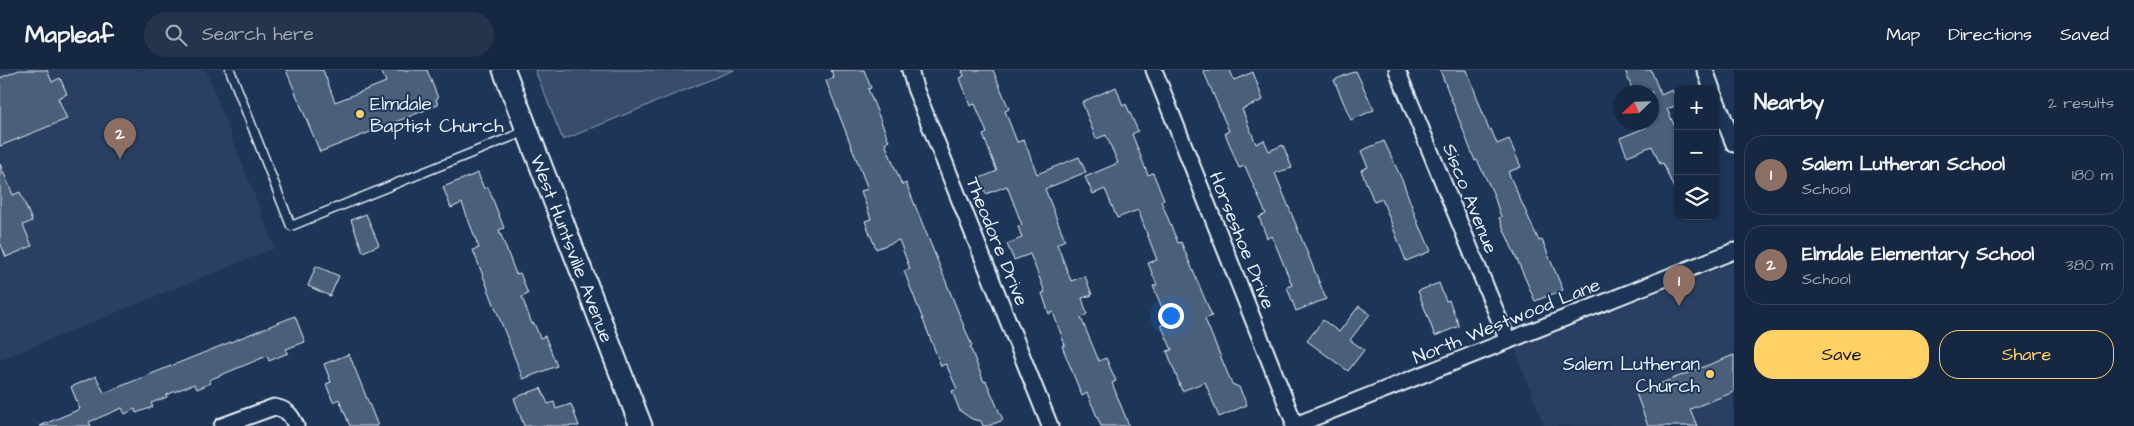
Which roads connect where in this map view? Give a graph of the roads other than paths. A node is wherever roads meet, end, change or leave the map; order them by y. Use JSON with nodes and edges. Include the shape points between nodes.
{"nodes":[{"id":1,"x":230,"y":70,"type":"edge"},
{"id":2,"x":504,"y":70,"type":"edge"},
{"id":3,"x":910,"y":70,"type":"edge"},
{"id":4,"x":1154,"y":70,"type":"edge"},
{"id":5,"x":1397,"y":70,"type":"edge"},
{"id":6,"x":1705,"y":70,"type":"edge"},
{"id":7,"x":1711,"y":85,"type":"edge"},
{"id":8,"x":1719,"y":106,"type":"edge"},
{"id":9,"x":528,"y":131,"type":"junction"},
{"id":10,"x":1734,"y":144,"type":"edge"},
{"id":11,"x":1734,"y":251,"type":"edge"},
{"id":12,"x":1508,"y":341,"type":"junction"},
{"id":13,"x":222,"y":426,"type":"edge"},
{"id":14,"x":296,"y":426,"type":"edge"},
{"id":15,"x":641,"y":426,"type":"edge"},
{"id":16,"x":1050,"y":426,"type":"edge"},
{"id":17,"x":1294,"y":426,"type":"edge"}],
"edges":[{"from":1,"to":9,"type":"lane","via":[[291,226]]},
{"from":2,"to":9,"type":"main road","name":"West Huntsville Avenue"},
{"from":3,"to":16,"type":"street","name":"Theodore Drive"},
{"from":4,"to":17,"type":"street","name":"Horseshoe Drive"},
{"from":5,"to":12,"type":"street","name":"Sisco Avenue"},
{"from":6,"to":7,"type":"street"},
{"from":8,"to":10,"type":"street"},
{"from":9,"to":15,"type":"main road","name":"West Huntsville Avenue"},
{"from":11,"to":12,"type":"street","name":"North Westwood Lane"},
{"from":12,"to":17,"type":"street","name":"North Westwood Lane"},
{"from":13,"to":14,"type":"street","via":[[274,407],[289,413]]}]}
